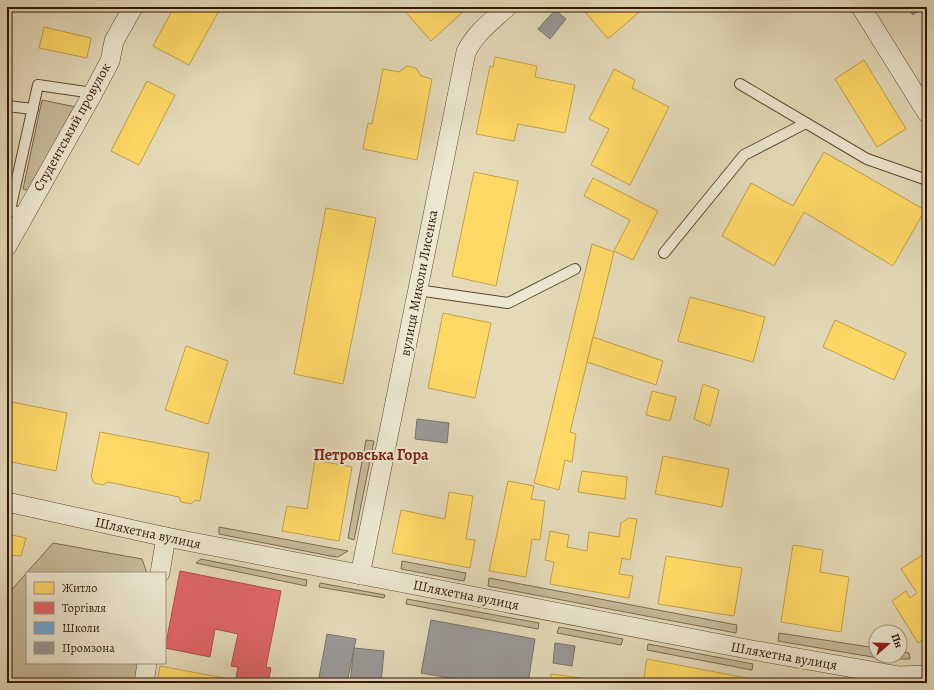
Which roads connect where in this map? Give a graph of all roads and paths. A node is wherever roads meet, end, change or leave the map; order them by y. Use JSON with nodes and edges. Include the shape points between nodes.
{"nodes":[{"id":1,"x":133,"y":7,"type":"edge"},
{"id":2,"x":507,"y":7,"type":"edge"},
{"id":3,"x":860,"y":7,"type":"edge"},
{"id":4,"x":740,"y":84,"type":"dead end"},
{"id":5,"x":93,"y":93,"type":"junction"},
{"id":6,"x":7,"y":106,"type":"edge"},
{"id":7,"x":33,"y":109,"type":"junction"},
{"id":8,"x":927,"y":113,"type":"edge"},
{"id":9,"x":806,"y":123,"type":"junction"},
{"id":10,"x":927,"y":180,"type":"edge"},
{"id":11,"x":25,"y":214,"type":"junction"},
{"id":12,"x":7,"y":246,"type":"edge"},
{"id":13,"x":664,"y":253,"type":"dead end"},
{"id":14,"x":576,"y":269,"type":"dead end"},
{"id":15,"x":417,"y":290,"type":"junction"},
{"id":16,"x":7,"y":502,"type":"edge"},
{"id":17,"x":166,"y":537,"type":"junction"},
{"id":18,"x":160,"y":572,"type":"edge"},
{"id":19,"x":360,"y":575,"type":"junction"},
{"id":20,"x":147,"y":664,"type":"edge"},
{"id":21,"x":927,"y":675,"type":"edge"},
{"id":22,"x":144,"y":683,"type":"edge"}],
"edges":[{"from":1,"to":5,"type":"street","name":"Студентський провулок","via":[[114,41],[110,60]]},
{"from":2,"to":15,"type":"street","name":"вулиця Миколи Лисенка","via":[[481,30],[466,52]]},
{"from":3,"to":8,"type":"street"},
{"from":4,"to":9,"type":"lane"},
{"from":5,"to":7,"type":"lane","via":[[38,85]]},
{"from":5,"to":11,"type":"street","name":"Студентський провулок"},
{"from":6,"to":7,"type":"lane"},
{"from":7,"to":11,"type":"lane","via":[[10,210]]},
{"from":9,"to":10,"type":"lane","via":[[867,159]]},
{"from":9,"to":13,"type":"lane","via":[[744,155]]},
{"from":11,"to":12,"type":"street","name":"Студентський провулок"},
{"from":14,"to":15,"type":"lane","via":[[508,303]]},
{"from":15,"to":19,"type":"street","name":"вулиця Миколи Лисенка"},
{"from":16,"to":17,"type":"street","name":"Шляхетна вулиця"},
{"from":17,"to":18,"type":"street"},
{"from":17,"to":19,"type":"street","name":"Шляхетна вулиця"},
{"from":19,"to":21,"type":"street","name":"Шляхетна вулиця","via":[[899,676]]},
{"from":20,"to":22,"type":"street"}]}
